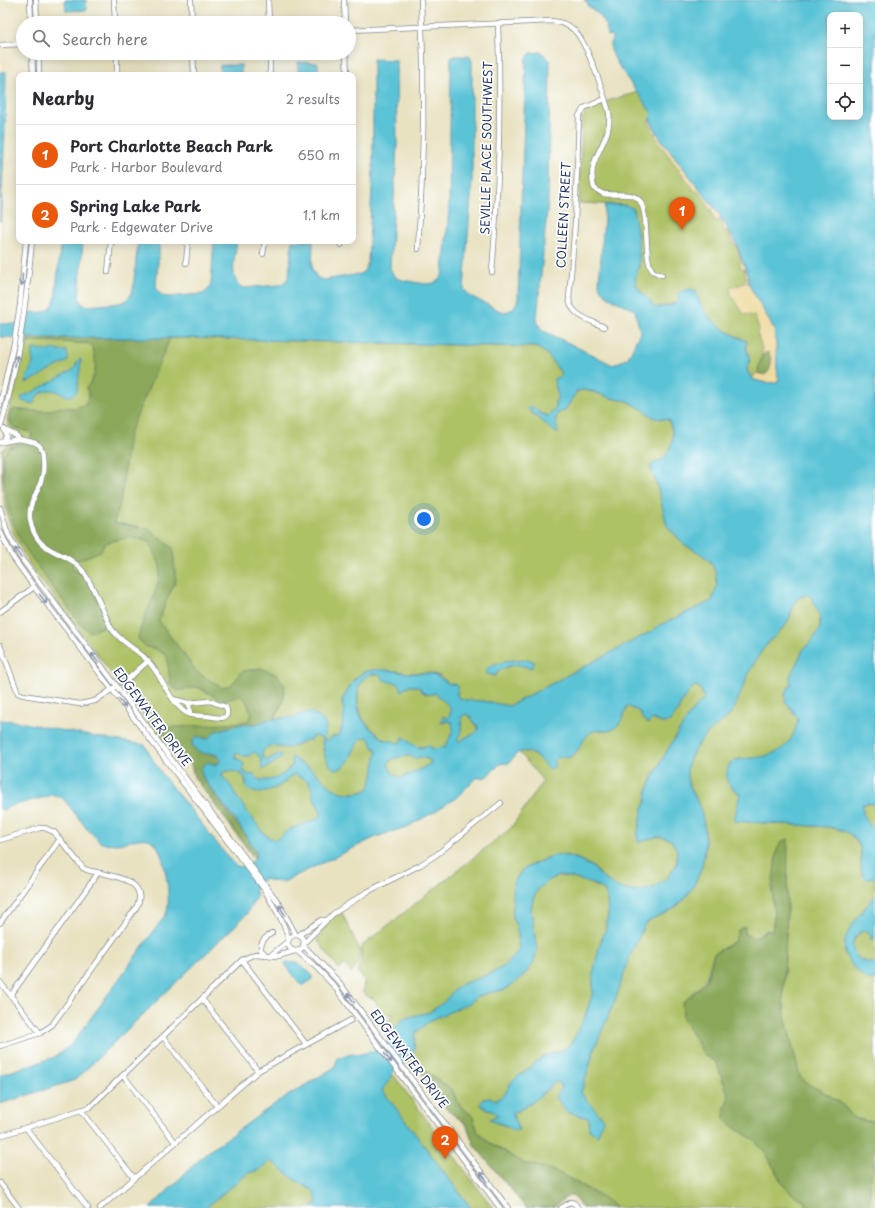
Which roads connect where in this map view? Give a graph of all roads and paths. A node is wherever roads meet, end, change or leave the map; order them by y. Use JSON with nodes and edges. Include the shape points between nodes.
{"nodes":[{"id":1,"x":30,"y":0,"type":"edge"},
{"id":2,"x":36,"y":0,"type":"edge"},
{"id":3,"x":114,"y":0,"type":"edge"},
{"id":4,"x":191,"y":0,"type":"edge"},
{"id":5,"x":268,"y":0,"type":"edge"},
{"id":6,"x":344,"y":0,"type":"edge"},
{"id":7,"x":421,"y":0,"type":"edge"},
{"id":8,"x":31,"y":16,"type":"edge"},
{"id":9,"x":37,"y":16,"type":"edge"},
{"id":10,"x":115,"y":16,"type":"edge"},
{"id":11,"x":192,"y":16,"type":"edge"},
{"id":12,"x":269,"y":16,"type":"edge"},
{"id":13,"x":345,"y":16,"type":"edge"},
{"id":14,"x":498,"y":23,"type":"junction"},
{"id":15,"x":422,"y":26,"type":"junction"},
{"id":16,"x":356,"y":30,"type":"edge"},
{"id":17,"x":16,"y":44,"type":"edge"},
{"id":18,"x":0,"y":45,"type":"edge"},
{"id":19,"x":32,"y":60,"type":"edge"},
{"id":20,"x":39,"y":60,"type":"edge"},
{"id":21,"x":117,"y":60,"type":"edge"},
{"id":22,"x":193,"y":60,"type":"edge"},
{"id":23,"x":270,"y":60,"type":"edge"},
{"id":24,"x":346,"y":60,"type":"edge"},
{"id":25,"x":33,"y":72,"type":"edge"},
{"id":26,"x":39,"y":72,"type":"edge"},
{"id":27,"x":117,"y":72,"type":"edge"},
{"id":28,"x":194,"y":72,"type":"edge"},
{"id":29,"x":270,"y":72,"type":"edge"},
{"id":30,"x":347,"y":72,"type":"edge"},
{"id":31,"x":605,"y":99,"type":"junction"},
{"id":32,"x":26,"y":244,"type":"edge"},
{"id":33,"x":32,"y":244,"type":"edge"},
{"id":34,"x":111,"y":244,"type":"edge"},
{"id":35,"x":188,"y":244,"type":"edge"},
{"id":36,"x":264,"y":244,"type":"edge"},
{"id":37,"x":418,"y":249,"type":"dead end"},
{"id":38,"x":264,"y":254,"type":"dead end"},
{"id":39,"x":186,"y":263,"type":"dead end"},
{"id":40,"x":108,"y":272,"type":"dead end"},
{"id":41,"x":492,"y":272,"type":"dead end"},
{"id":42,"x":662,"y":275,"type":"dead end"},
{"id":43,"x":604,"y":327,"type":"dead end"},
{"id":44,"x":0,"y":405,"type":"edge"},
{"id":45,"x":1,"y":426,"type":"edge"},
{"id":46,"x":5,"y":430,"type":"junction"},
{"id":47,"x":19,"y":439,"type":"junction"},
{"id":48,"x":2,"y":443,"type":"edge"},
{"id":49,"x":0,"y":508,"type":"edge"},
{"id":50,"x":0,"y":531,"type":"edge"},
{"id":51,"x":2,"y":541,"type":"edge"},
{"id":52,"x":34,"y":587,"type":"junction"},
{"id":53,"x":0,"y":612,"type":"edge"},
{"id":54,"x":0,"y":646,"type":"edge"},
{"id":55,"x":148,"y":662,"type":"junction"},
{"id":56,"x":117,"y":686,"type":"junction"},
{"id":57,"x":112,"y":690,"type":"junction"},
{"id":58,"x":173,"y":699,"type":"junction"},
{"id":59,"x":189,"y":703,"type":"junction"},
{"id":60,"x":190,"y":715,"type":"junction"},
{"id":61,"x":500,"y":803,"type":"dead end"},
{"id":62,"x":60,"y":839,"type":"junction"},
{"id":63,"x":0,"y":840,"type":"edge"},
{"id":64,"x":243,"y":858,"type":"junction"},
{"id":65,"x":98,"y":873,"type":"junction"},
{"id":66,"x":265,"y":887,"type":"junction"},
{"id":67,"x":325,"y":920,"type":"junction"},
{"id":68,"x":0,"y":923,"type":"edge"},
{"id":69,"x":272,"y":933,"type":"dead end"},
{"id":70,"x":297,"y":935,"type":"junction"},
{"id":71,"x":288,"y":940,"type":"junction"},
{"id":72,"x":304,"y":944,"type":"junction"},
{"id":73,"x":296,"y":951,"type":"junction"},
{"id":74,"x":266,"y":955,"type":"junction"},
{"id":75,"x":272,"y":955,"type":"junction"},
{"id":76,"x":242,"y":960,"type":"junction"},
{"id":77,"x":0,"y":982,"type":"edge"},
{"id":78,"x":11,"y":995,"type":"junction"},
{"id":79,"x":202,"y":999,"type":"junction"},
{"id":80,"x":351,"y":1020,"type":"dead end"},
{"id":81,"x":40,"y":1033,"type":"junction"},
{"id":82,"x":163,"y":1037,"type":"junction"},
{"id":83,"x":306,"y":1044,"type":"junction"},
{"id":84,"x":0,"y":1046,"type":"edge"},
{"id":85,"x":258,"y":1070,"type":"junction"},
{"id":86,"x":401,"y":1070,"type":"junction"},
{"id":87,"x":123,"y":1075,"type":"junction"},
{"id":88,"x":424,"y":1105,"type":"junction"},
{"id":89,"x":217,"y":1106,"type":"junction"},
{"id":90,"x":81,"y":1110,"type":"junction"},
{"id":91,"x":26,"y":1128,"type":"junction"},
{"id":92,"x":0,"y":1136,"type":"edge"},
{"id":93,"x":454,"y":1136,"type":"junction"},
{"id":94,"x":175,"y":1142,"type":"junction"},
{"id":95,"x":134,"y":1178,"type":"junction"},
{"id":96,"x":0,"y":1183,"type":"edge"},
{"id":97,"x":19,"y":1208,"type":"edge"},
{"id":98,"x":88,"y":1208,"type":"edge"},
{"id":99,"x":100,"y":1208,"type":"edge"},
{"id":100,"x":500,"y":1208,"type":"edge"},
{"id":101,"x":508,"y":1208,"type":"edge"},
{"id":102,"x":561,"y":1208,"type":"edge"},
{"id":103,"x":578,"y":1208,"type":"edge"}],
"edges":[{"from":1,"to":8,"type":"street"},
{"from":2,"to":9,"type":"street"},
{"from":3,"to":10,"type":"street"},
{"from":4,"to":11,"type":"street"},
{"from":5,"to":12,"type":"street"},
{"from":6,"to":13,"type":"street"},
{"from":7,"to":15,"type":"street"},
{"from":14,"to":15,"type":"street"},
{"from":14,"to":31,"type":"street","via":[[552,21],[570,27],[582,39]]},
{"from":14,"to":41,"type":"street","name":"SEVILLE PLACE SOUTHWEST","via":[[500,152]]},
{"from":15,"to":16,"type":"street"},
{"from":15,"to":37,"type":"street","via":[[423,150]]},
{"from":17,"to":18,"type":"street"},
{"from":19,"to":25,"type":"street"},
{"from":20,"to":26,"type":"street"},
{"from":21,"to":27,"type":"street"},
{"from":22,"to":28,"type":"street"},
{"from":23,"to":29,"type":"street"},
{"from":24,"to":30,"type":"street"},
{"from":31,"to":42,"type":"street","via":[[610,123],[594,162],[591,178],[594,188],[603,194],[628,195],[640,201],[645,222],[649,265],[653,271]]},
{"from":31,"to":43,"type":"street","name":"COLLEEN STREET","via":[[584,108],[579,116],[569,299],[574,312]]},
{"from":32,"to":44,"type":"street","one_way":true,"via":[[14,343]]},
{"from":45,"to":33,"type":"street","one_way":true,"via":[[24,319]]},
{"from":34,"to":40,"type":"street"},
{"from":35,"to":39,"type":"street"},
{"from":36,"to":38,"type":"street"},
{"from":45,"to":46,"type":"street"},
{"from":46,"to":47,"type":"street"},
{"from":46,"to":48,"type":"street","via":[[6,438]]},
{"from":47,"to":48,"type":"street"},
{"from":47,"to":55,"type":"street","via":[[35,443],[43,452],[44,471],[30,510],[36,535],[47,548],[68,558],[82,571],[111,628]]},
{"from":56,"to":49,"type":"street","name":"EDGEWATER DRIVE","one_way":true,"via":[[16,551]]},
{"from":50,"to":51,"type":"street","name":"EDGEWATER DRIVE"},
{"from":51,"to":52,"type":"street","name":"EDGEWATER DRIVE"},
{"from":52,"to":53,"type":"street"},
{"from":52,"to":57,"type":"street","name":"EDGEWATER DRIVE","one_way":true},
{"from":54,"to":57,"type":"street","via":[[18,693],[22,695],[80,704],[95,701]]},
{"from":55,"to":56,"type":"street"},
{"from":55,"to":58,"type":"street"},
{"from":56,"to":57,"type":"street"},
{"from":56,"to":64,"type":"street","name":"EDGEWATER DRIVE"},
{"from":57,"to":64,"type":"street","name":"EDGEWATER DRIVE","one_way":true},
{"from":58,"to":59,"type":"street"},
{"from":58,"to":60,"type":"street"},
{"from":59,"to":60,"type":"street"},
{"from":59,"to":60,"type":"street","via":[[210,702],[226,707],[228,711],[223,718]]},
{"from":61,"to":67,"type":"street","via":[[420,866],[367,892]]},
{"from":62,"to":63,"type":"street","via":[[54,832],[45,828]]},
{"from":62,"to":65,"type":"street","via":[[83,868]]},
{"from":62,"to":68,"type":"street"},
{"from":64,"to":66,"type":"street","name":"EDGEWATER DRIVE"},
{"from":65,"to":78,"type":"street"},
{"from":65,"to":81,"type":"street","via":[[131,882],[138,889],[139,903],[52,1025]]},
{"from":70,"to":66,"type":"street","name":"EDGEWATER DRIVE","one_way":true,"via":[[278,902]]},
{"from":66,"to":71,"type":"street","name":"EDGEWATER DRIVE"},
{"from":67,"to":70,"type":"street"},
{"from":67,"to":72,"type":"street"},
{"from":69,"to":74,"type":"street","via":[[261,943],[261,950]]},
{"from":70,"to":71,"type":"street"},
{"from":70,"to":72,"type":"street"},
{"from":71,"to":73,"type":"street","via":[[289,947]]},
{"from":71,"to":75,"type":"street"},
{"from":72,"to":73,"type":"street"},
{"from":86,"to":72,"type":"street","name":"EDGEWATER DRIVE","one_way":true,"via":[[339,982]]},
{"from":73,"to":75,"type":"street"},
{"from":73,"to":86,"type":"street","name":"EDGEWATER DRIVE","one_way":true,"via":[[327,978],[378,1045]]},
{"from":74,"to":75,"type":"street"},
{"from":74,"to":76,"type":"street","via":[[255,954]]},
{"from":76,"to":79,"type":"street"},
{"from":76,"to":83,"type":"street"},
{"from":77,"to":78,"type":"street"},
{"from":78,"to":81,"type":"street"},
{"from":79,"to":82,"type":"street"},
{"from":79,"to":85,"type":"street"},
{"from":80,"to":83,"type":"street"},
{"from":81,"to":84,"type":"street"},
{"from":82,"to":87,"type":"street"},
{"from":82,"to":89,"type":"street"},
{"from":83,"to":85,"type":"street"},
{"from":85,"to":89,"type":"street"},
{"from":86,"to":88,"type":"street","name":"EDGEWATER DRIVE"},
{"from":86,"to":93,"type":"street","name":"EDGEWATER DRIVE"},
{"from":87,"to":90,"type":"street","via":[[90,1107]]},
{"from":87,"to":94,"type":"street"},
{"from":88,"to":93,"type":"street","via":[[430,1108],[450,1135]]},
{"from":88,"to":100,"type":"street","name":"EDGEWATER DRIVE"},
{"from":89,"to":94,"type":"street"},
{"from":90,"to":91,"type":"street"},
{"from":90,"to":95,"type":"street"},
{"from":91,"to":92,"type":"street"},
{"from":91,"to":98,"type":"street"},
{"from":101,"to":93,"type":"street","name":"EDGEWATER DRIVE","one_way":true},
{"from":94,"to":95,"type":"street"},
{"from":95,"to":99,"type":"street"},
{"from":96,"to":97,"type":"street"},
{"from":102,"to":103,"type":"street","via":[[570,1202]]}]}
